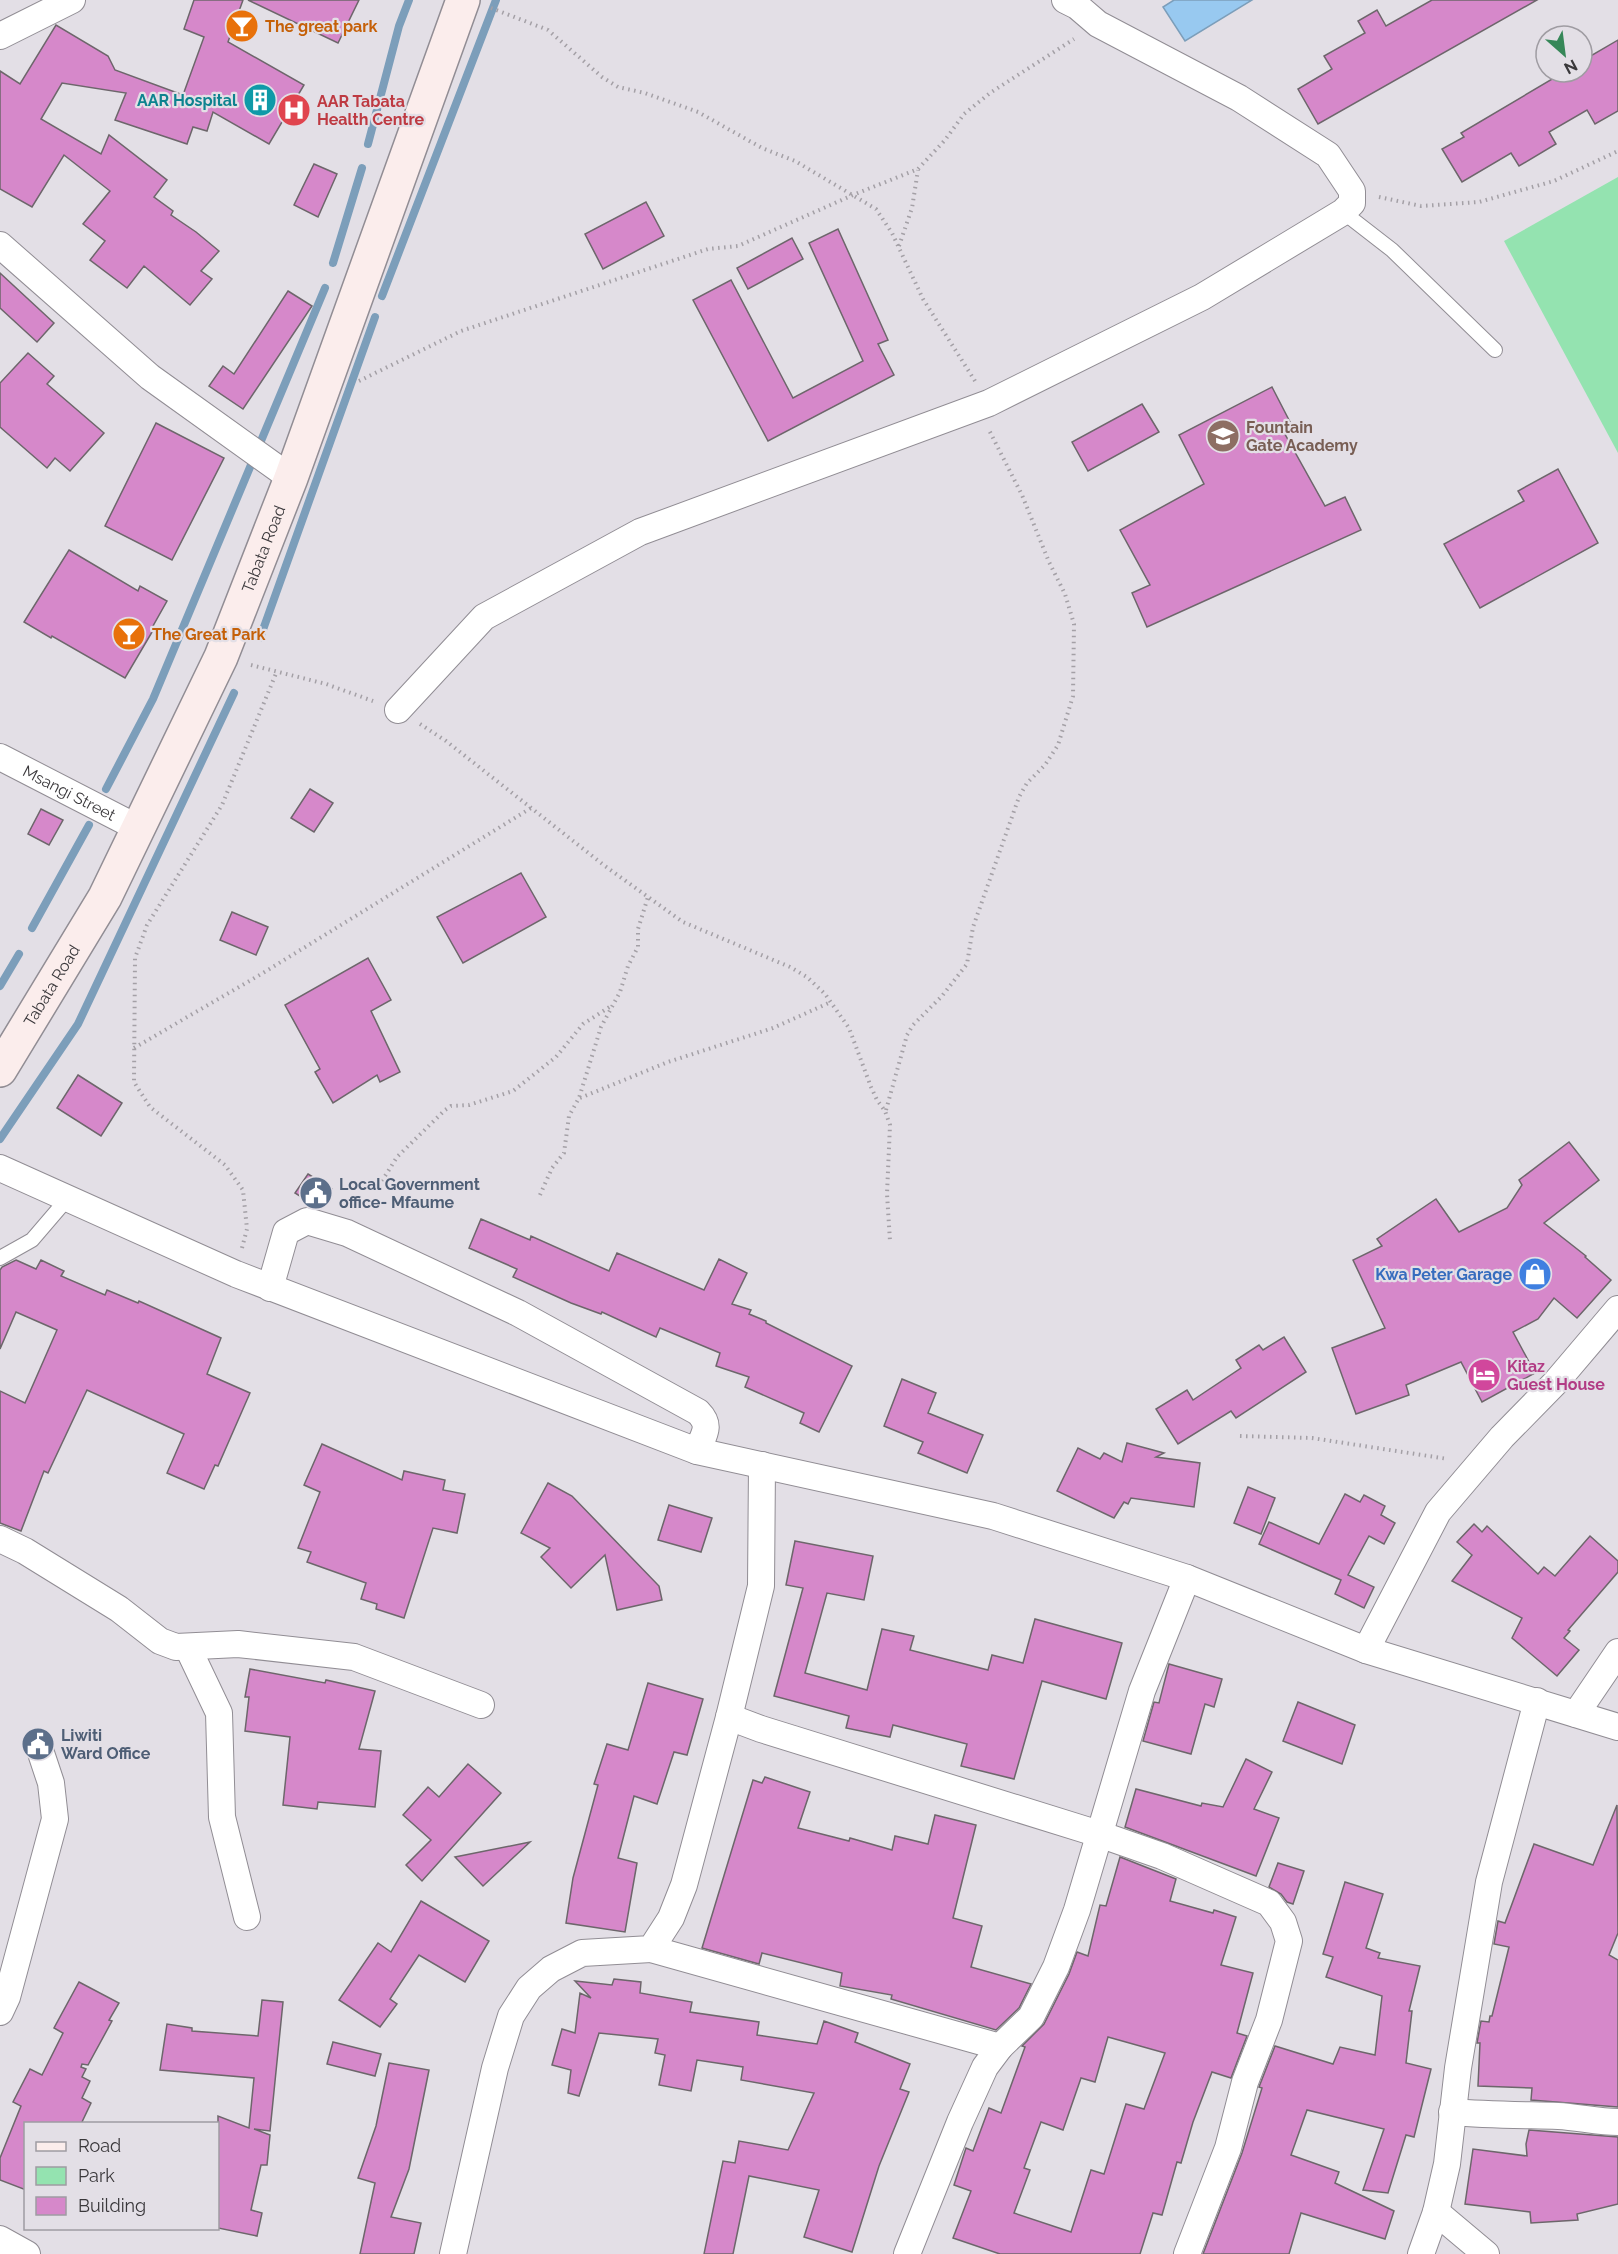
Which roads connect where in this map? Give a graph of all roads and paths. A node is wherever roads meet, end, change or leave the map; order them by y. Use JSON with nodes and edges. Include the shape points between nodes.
{"nodes":[{"id":1,"x":72,"y":0,"type":"edge"},
{"id":2,"x":1065,"y":0,"type":"edge"},
{"id":3,"x":472,"y":2,"type":"edge"},
{"id":4,"x":1098,"y":24,"type":"junction"},
{"id":5,"x":0,"y":36,"type":"edge"},
{"id":6,"x":1618,"y":151,"type":"edge"},
{"id":7,"x":918,"y":169,"type":"junction"},
{"id":8,"x":853,"y":195,"type":"junction"},
{"id":9,"x":1347,"y":202,"type":"junction"},
{"id":10,"x":0,"y":245,"type":"edge"},
{"id":11,"x":898,"y":247,"type":"junction"},
{"id":12,"x":1495,"y":350,"type":"dead end"},
{"id":13,"x":319,"y":400,"type":"junction"},
{"id":14,"x":983,"y":405,"type":"junction"},
{"id":15,"x":291,"y":478,"type":"junction"},
{"id":16,"x":222,"y":657,"type":"junction"},
{"id":17,"x":277,"y":671,"type":"junction"},
{"id":18,"x":398,"y":710,"type":"junction"},
{"id":19,"x":0,"y":757,"type":"edge"},
{"id":20,"x":531,"y":808,"type":"junction"},
{"id":21,"x":138,"y":828,"type":"junction"},
{"id":22,"x":648,"y":897,"type":"junction"},
{"id":23,"x":831,"y":1002,"type":"junction"},
{"id":24,"x":612,"y":1006,"type":"junction"},
{"id":25,"x":134,"y":1048,"type":"junction"},
{"id":26,"x":0,"y":1070,"type":"edge"},
{"id":27,"x":579,"y":1098,"type":"junction"},
{"id":28,"x":885,"y":1111,"type":"junction"},
{"id":29,"x":0,"y":1168,"type":"edge"},
{"id":30,"x":382,"y":1181,"type":"dead end"},
{"id":31,"x":540,"y":1195,"type":"dead end"},
{"id":32,"x":68,"y":1198,"type":"junction"},
{"id":33,"x":890,"y":1241,"type":"dead end"},
{"id":34,"x":0,"y":1258,"type":"edge"},
{"id":35,"x":236,"y":1274,"type":"junction"},
{"id":36,"x":270,"y":1288,"type":"junction"},
{"id":37,"x":1618,"y":1309,"type":"edge"},
{"id":38,"x":1240,"y":1436,"type":"dead end"},
{"id":39,"x":697,"y":1450,"type":"junction"},
{"id":40,"x":1478,"y":1464,"type":"junction"},
{"id":41,"x":762,"y":1465,"type":"junction"},
{"id":42,"x":0,"y":1539,"type":"edge"},
{"id":43,"x":1186,"y":1578,"type":"junction"},
{"id":44,"x":188,"y":1647,"type":"junction"},
{"id":45,"x":1366,"y":1650,"type":"junction"},
{"id":46,"x":1618,"y":1652,"type":"edge"},
{"id":47,"x":1537,"y":1701,"type":"junction"},
{"id":48,"x":481,"y":1705,"type":"dead end"},
{"id":49,"x":1576,"y":1714,"type":"junction"},
{"id":50,"x":729,"y":1717,"type":"junction"},
{"id":51,"x":1618,"y":1727,"type":"edge"},
{"id":52,"x":40,"y":1753,"type":"dead end"},
{"id":53,"x":1099,"y":1834,"type":"junction"},
{"id":54,"x":248,"y":1917,"type":"dead end"},
{"id":55,"x":651,"y":1949,"type":"junction"},
{"id":56,"x":0,"y":2012,"type":"edge"},
{"id":57,"x":1000,"y":2047,"type":"junction"},
{"id":58,"x":1452,"y":2112,"type":"junction"},
{"id":59,"x":1618,"y":2122,"type":"edge"},
{"id":60,"x":1436,"y":2212,"type":"junction"},
{"id":61,"x":0,"y":2239,"type":"edge"},
{"id":62,"x":27,"y":2254,"type":"edge"},
{"id":63,"x":453,"y":2254,"type":"edge"},
{"id":64,"x":907,"y":2254,"type":"edge"},
{"id":65,"x":1187,"y":2254,"type":"edge"},
{"id":66,"x":1421,"y":2254,"type":"edge"},
{"id":67,"x":1486,"y":2254,"type":"edge"}],
"edges":[{"from":1,"to":5,"type":"street"},
{"from":2,"to":4,"type":"street"},
{"from":3,"to":8,"type":"path","via":[[548,30],[618,87],[698,112]]},
{"from":3,"to":13,"type":"main road","name":"Tabata Road"},
{"from":4,"to":7,"type":"path","via":[[990,93],[964,114]]},
{"from":4,"to":9,"type":"street","via":[[1239,98],[1328,155]]},
{"from":6,"to":9,"type":"path","via":[[1554,182],[1479,202],[1421,206]]},
{"from":7,"to":8,"type":"path"},
{"from":7,"to":11,"type":"path","via":[[912,208]]},
{"from":8,"to":11,"type":"path","via":[[876,209]]},
{"from":8,"to":13,"type":"path","via":[[738,246],[708,249],[460,331]]},
{"from":9,"to":12,"type":"lane"},
{"from":9,"to":14,"type":"street","via":[[1202,297]]},
{"from":10,"to":15,"type":"street","via":[[150,377]]},
{"from":11,"to":14,"type":"path"},
{"from":13,"to":15,"type":"main road","name":"Tabata Road"},
{"from":14,"to":18,"type":"street","via":[[640,532],[484,617]]},
{"from":14,"to":28,"type":"path","via":[[1065,594],[1074,624],[1072,696],[1058,745],[1019,797],[973,927],[968,964],[907,1035]]},
{"from":15,"to":16,"type":"main road","name":"Tabata Road"},
{"from":16,"to":17,"type":"path"},
{"from":16,"to":21,"type":"main road","name":"Tabata Road"},
{"from":17,"to":18,"type":"path"},
{"from":17,"to":25,"type":"path","via":[[222,805],[139,943],[135,958]]},
{"from":18,"to":20,"type":"path","via":[[446,741]]},
{"from":19,"to":21,"type":"street","name":"Msangi Street"},
{"from":20,"to":22,"type":"path"},
{"from":20,"to":25,"type":"path"},
{"from":21,"to":26,"type":"main road","name":"Tabata Road","via":[[105,897]]},
{"from":22,"to":23,"type":"path","via":[[683,922],[790,967],[807,977]]},
{"from":22,"to":24,"type":"path","via":[[638,947]]},
{"from":23,"to":27,"type":"path","via":[[773,1028],[668,1062]]},
{"from":23,"to":28,"type":"path","via":[[849,1028],[871,1087]]},
{"from":24,"to":27,"type":"path","via":[[595,1042]]},
{"from":24,"to":30,"type":"path","via":[[583,1024],[556,1057],[513,1091],[445,1110],[397,1157]]},
{"from":25,"to":35,"type":"path","via":[[134,1082],[150,1107],[225,1165],[243,1190],[247,1230]]},
{"from":27,"to":31,"type":"path","via":[[569,1116],[564,1153]]},
{"from":28,"to":33,"type":"path","via":[[890,1125]]},
{"from":29,"to":32,"type":"street"},
{"from":32,"to":34,"type":"lane","via":[[32,1240]]},
{"from":32,"to":35,"type":"street"},
{"from":35,"to":36,"type":"street"},
{"from":36,"to":39,"type":"street"},
{"from":36,"to":39,"type":"street","via":[[286,1232],[307,1221],[347,1233],[518,1313],[698,1412],[705,1419],[706,1428]]},
{"from":37,"to":40,"type":"street"},
{"from":38,"to":40,"type":"path","via":[[1312,1438]]},
{"from":39,"to":41,"type":"street"},
{"from":40,"to":45,"type":"street","via":[[1438,1512]]},
{"from":41,"to":43,"type":"street","via":[[993,1516]]},
{"from":41,"to":50,"type":"street","via":[[762,1586]]},
{"from":42,"to":44,"type":"street","via":[[118,1609],[160,1641]]},
{"from":43,"to":45,"type":"street"},
{"from":43,"to":53,"type":"street","via":[[1142,1691]]},
{"from":44,"to":48,"type":"street","via":[[238,1644],[354,1657]]},
{"from":44,"to":54,"type":"street","via":[[219,1713],[222,1816]]},
{"from":45,"to":47,"type":"street"},
{"from":46,"to":49,"type":"street"},
{"from":47,"to":49,"type":"street"},
{"from":47,"to":58,"type":"street","via":[[1489,1882]]},
{"from":49,"to":51,"type":"street"},
{"from":50,"to":53,"type":"street"},
{"from":50,"to":55,"type":"street","via":[[684,1886],[671,1918]]},
{"from":52,"to":56,"type":"street","via":[[51,1783],[55,1819]]},
{"from":53,"to":57,"type":"street","via":[[1056,1967],[1031,2017]]},
{"from":53,"to":65,"type":"street","via":[[1162,1856],[1269,1903],[1289,1941],[1269,2020],[1245,2082],[1228,2148]]},
{"from":55,"to":57,"type":"street"},
{"from":55,"to":63,"type":"street","via":[[582,1953],[551,1969],[529,1988],[512,2016],[495,2068]]},
{"from":57,"to":64,"type":"street","via":[[985,2067],[960,2122]]},
{"from":58,"to":59,"type":"street"},
{"from":58,"to":60,"type":"street","via":[[1447,2164]]},
{"from":60,"to":66,"type":"street"},
{"from":60,"to":67,"type":"street"},
{"from":61,"to":62,"type":"street"}]}
